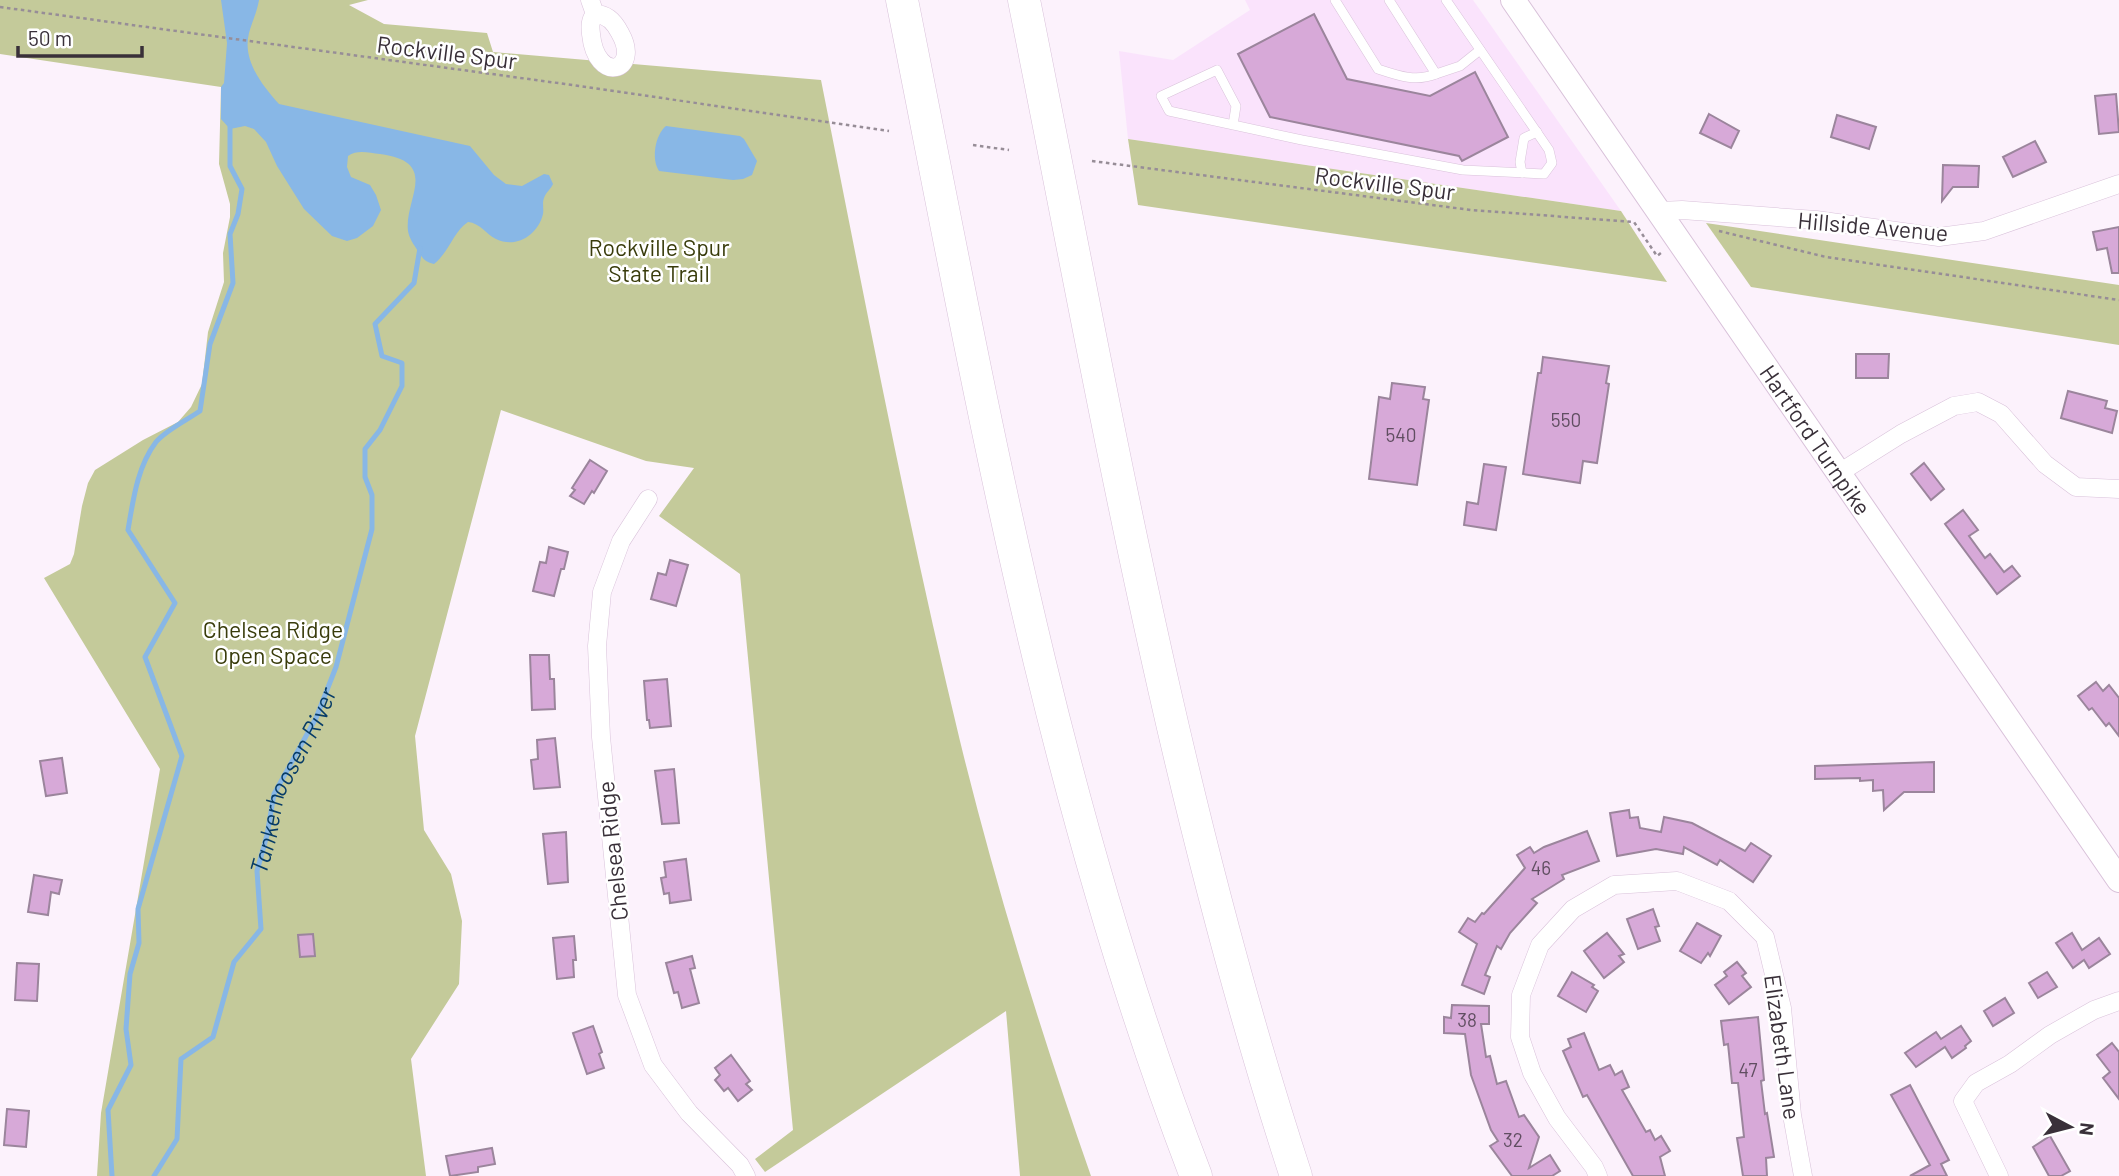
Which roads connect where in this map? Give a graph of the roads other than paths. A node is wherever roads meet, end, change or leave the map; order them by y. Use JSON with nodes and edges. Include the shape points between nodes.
{"nodes":[{"id":1,"x":902,"y":0,"type":"edge"},
{"id":2,"x":1024,"y":0,"type":"edge"},
{"id":3,"x":1335,"y":0,"type":"edge"},
{"id":4,"x":1389,"y":0,"type":"edge"},
{"id":5,"x":1446,"y":0,"type":"edge"},
{"id":6,"x":1513,"y":0,"type":"edge"},
{"id":7,"x":1480,"y":50,"type":"junction"},
{"id":8,"x":1436,"y":74,"type":"junction"},
{"id":9,"x":1233,"y":125,"type":"junction"},
{"id":10,"x":1537,"y":132,"type":"junction"},
{"id":11,"x":1522,"y":173,"type":"junction"},
{"id":12,"x":2119,"y":184,"type":"edge"},
{"id":13,"x":1660,"y":211,"type":"junction"},
{"id":14,"x":1839,"y":473,"type":"junction"},
{"id":15,"x":2119,"y":489,"type":"edge"},
{"id":16,"x":648,"y":499,"type":"dead end"},
{"id":17,"x":2119,"y":880,"type":"edge"},
{"id":18,"x":2119,"y":1001,"type":"edge"},
{"id":19,"x":746,"y":1176,"type":"edge"},
{"id":20,"x":1196,"y":1176,"type":"edge"},
{"id":21,"x":1296,"y":1176,"type":"edge"},
{"id":22,"x":1598,"y":1176,"type":"edge"},
{"id":23,"x":1803,"y":1176,"type":"edge"},
{"id":24,"x":1999,"y":1176,"type":"edge"}],
"edges":[{"from":1,"to":20,"type":"highway","via":[[1051,715],[1115,946]]},
{"from":2,"to":21,"type":"highway","via":[[1161,678],[1218,912]]},
{"from":3,"to":8,"type":"lane","via":[[1378,69],[1423,80]]},
{"from":4,"to":8,"type":"lane"},
{"from":5,"to":7,"type":"lane"},
{"from":6,"to":13,"type":"main road","name":"Hartford Turnpike"},
{"from":7,"to":8,"type":"lane","via":[[1460,66]]},
{"from":7,"to":10,"type":"lane"},
{"from":9,"to":9,"type":"lane","via":[[1169,111],[1161,96],[1217,70],[1236,106]]},
{"from":9,"to":11,"type":"lane","via":[[1464,170]]},
{"from":10,"to":11,"type":"lane","via":[[1524,138]]},
{"from":10,"to":11,"type":"lane","via":[[1552,163],[1544,174]]},
{"from":12,"to":13,"type":"street","name":"Hillside Avenue","via":[[1984,231],[1940,237],[1816,220]]},
{"from":13,"to":14,"type":"main road","name":"Hartford Turnpike"},
{"from":14,"to":15,"type":"street","via":[[1954,406],[1978,402],[2001,414],[2045,464],[2076,487]]},
{"from":14,"to":17,"type":"main road","name":"Hartford Turnpike"},
{"from":16,"to":19,"type":"street","name":"Chelsea Ridge","via":[[621,541],[602,592],[597,646],[601,737],[627,995],[653,1065]]},
{"from":18,"to":24,"type":"street","via":[[2050,1035],[1976,1083],[1963,1101]]},
{"from":22,"to":23,"type":"street","name":"Elizabeth Lane","via":[[1532,1073],[1520,1037],[1521,995],[1539,945],[1573,909],[1614,886],[1677,881],[1729,901],[1765,937],[1782,1008]]}]}
